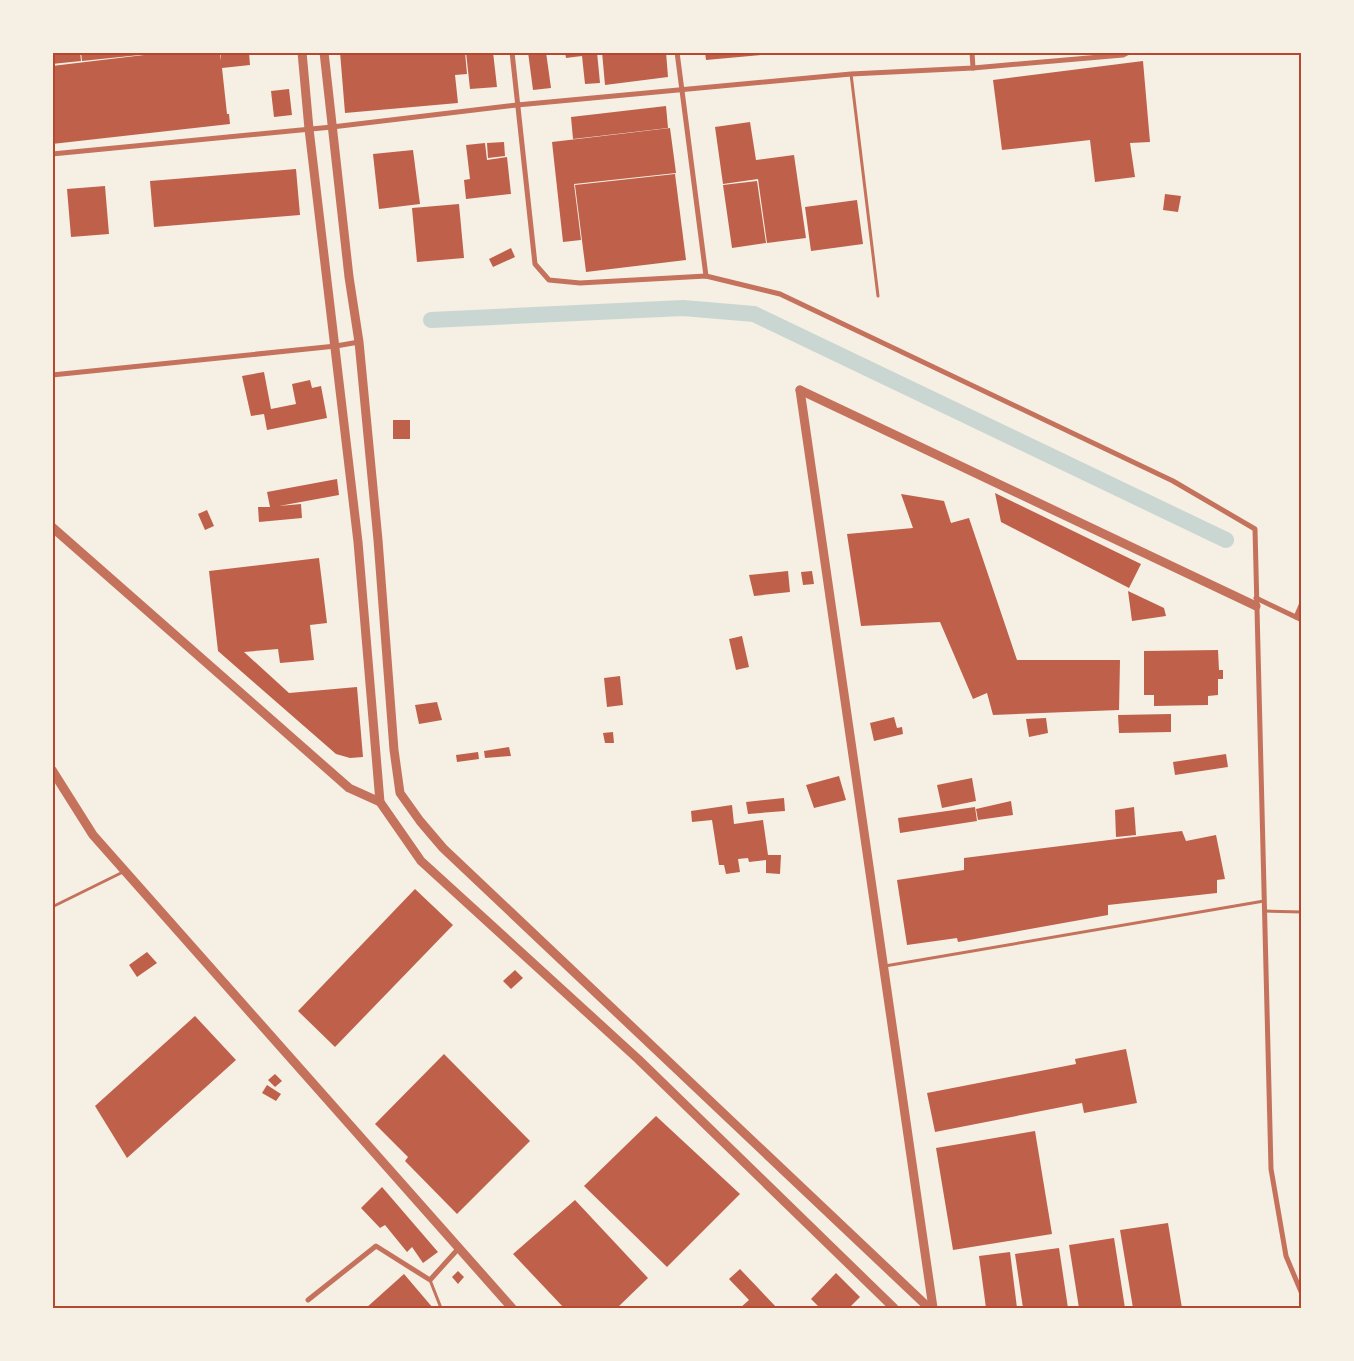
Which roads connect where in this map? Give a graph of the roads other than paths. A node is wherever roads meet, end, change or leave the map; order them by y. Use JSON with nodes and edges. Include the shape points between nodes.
{"nodes":[{"id":1,"x":302,"y":52,"type":"edge"},
{"id":2,"x":324,"y":52,"type":"edge"},
{"id":3,"x":512,"y":52,"type":"edge"},
{"id":4,"x":677,"y":52,"type":"edge"},
{"id":5,"x":972,"y":52,"type":"edge"},
{"id":6,"x":1130,"y":52,"type":"edge"},
{"id":7,"x":973,"y":68,"type":"junction"},
{"id":8,"x":851,"y":74,"type":"junction"},
{"id":9,"x":682,"y":90,"type":"junction"},
{"id":10,"x":517,"y":104,"type":"junction"},
{"id":11,"x":332,"y":127,"type":"junction"},
{"id":12,"x":309,"y":129,"type":"junction"},
{"id":13,"x":52,"y":154,"type":"edge"},
{"id":14,"x":706,"y":276,"type":"junction"},
{"id":15,"x":878,"y":296,"type":"dead end"},
{"id":16,"x":360,"y":342,"type":"junction"},
{"id":17,"x":336,"y":346,"type":"junction"},
{"id":18,"x":52,"y":375,"type":"edge"},
{"id":19,"x":52,"y":528,"type":"edge"},
{"id":20,"x":1256,"y":602,"type":"junction"},
{"id":21,"x":1302,"y":603,"type":"edge"},
{"id":22,"x":1299,"y":618,"type":"edge"},
{"id":23,"x":52,"y":770,"type":"edge"},
{"id":24,"x":380,"y":802,"type":"junction"},
{"id":25,"x":124,"y":871,"type":"junction"},
{"id":26,"x":1264,"y":901,"type":"junction"},
{"id":27,"x":52,"y":908,"type":"edge"},
{"id":28,"x":1264,"y":910,"type":"junction"},
{"id":29,"x":1302,"y":912,"type":"edge"},
{"id":30,"x":883,"y":966,"type":"junction"},
{"id":31,"x":458,"y":1249,"type":"junction"},
{"id":32,"x":430,"y":1280,"type":"junction"},
{"id":33,"x":1302,"y":1294,"type":"edge"},
{"id":34,"x":308,"y":1300,"type":"dead end"},
{"id":35,"x":440,"y":1308,"type":"edge"},
{"id":36,"x":512,"y":1308,"type":"edge"},
{"id":37,"x":894,"y":1308,"type":"edge"},
{"id":38,"x":931,"y":1308,"type":"edge"}],
"edges":[{"from":1,"to":12,"type":"street"},
{"from":2,"to":11,"type":"street"},
{"from":3,"to":10,"type":"street"},
{"from":4,"to":9,"type":"street"},
{"from":5,"to":7,"type":"street"},
{"from":6,"to":7,"type":"street"},
{"from":7,"to":8,"type":"street"},
{"from":8,"to":9,"type":"street"},
{"from":8,"to":15,"type":"lane"},
{"from":9,"to":10,"type":"street"},
{"from":9,"to":14,"type":"street"},
{"from":10,"to":11,"type":"street"},
{"from":10,"to":14,"type":"street","via":[[535,264],[549,280],[580,283]]},
{"from":11,"to":12,"type":"street"},
{"from":11,"to":16,"type":"street","via":[[348,278]]},
{"from":12,"to":13,"type":"street"},
{"from":12,"to":17,"type":"street"},
{"from":14,"to":20,"type":"street","via":[[780,294],[1173,481],[1255,529]]},
{"from":16,"to":17,"type":"street"},
{"from":16,"to":38,"type":"street","via":[[400,793],[443,848]]},
{"from":17,"to":18,"type":"street"},
{"from":17,"to":24,"type":"street","via":[[358,542]]},
{"from":19,"to":24,"type":"street","via":[[349,788]]},
{"from":20,"to":22,"type":"street"},
{"from":20,"to":26,"type":"street"},
{"from":20,"to":30,"type":"street","via":[[800,390]]},
{"from":21,"to":22,"type":"street"},
{"from":23,"to":25,"type":"street","via":[[93,835]]},
{"from":24,"to":37,"type":"street","via":[[421,860],[638,1060]]},
{"from":25,"to":27,"type":"lane"},
{"from":25,"to":31,"type":"street"},
{"from":26,"to":28,"type":"street"},
{"from":26,"to":30,"type":"lane"},
{"from":28,"to":29,"type":"lane"},
{"from":28,"to":33,"type":"street","via":[[1271,1169],[1286,1256]]},
{"from":30,"to":38,"type":"street"},
{"from":31,"to":32,"type":"street"},
{"from":31,"to":36,"type":"street"},
{"from":32,"to":34,"type":"street","via":[[376,1246]]},
{"from":32,"to":35,"type":"lane"}]}
